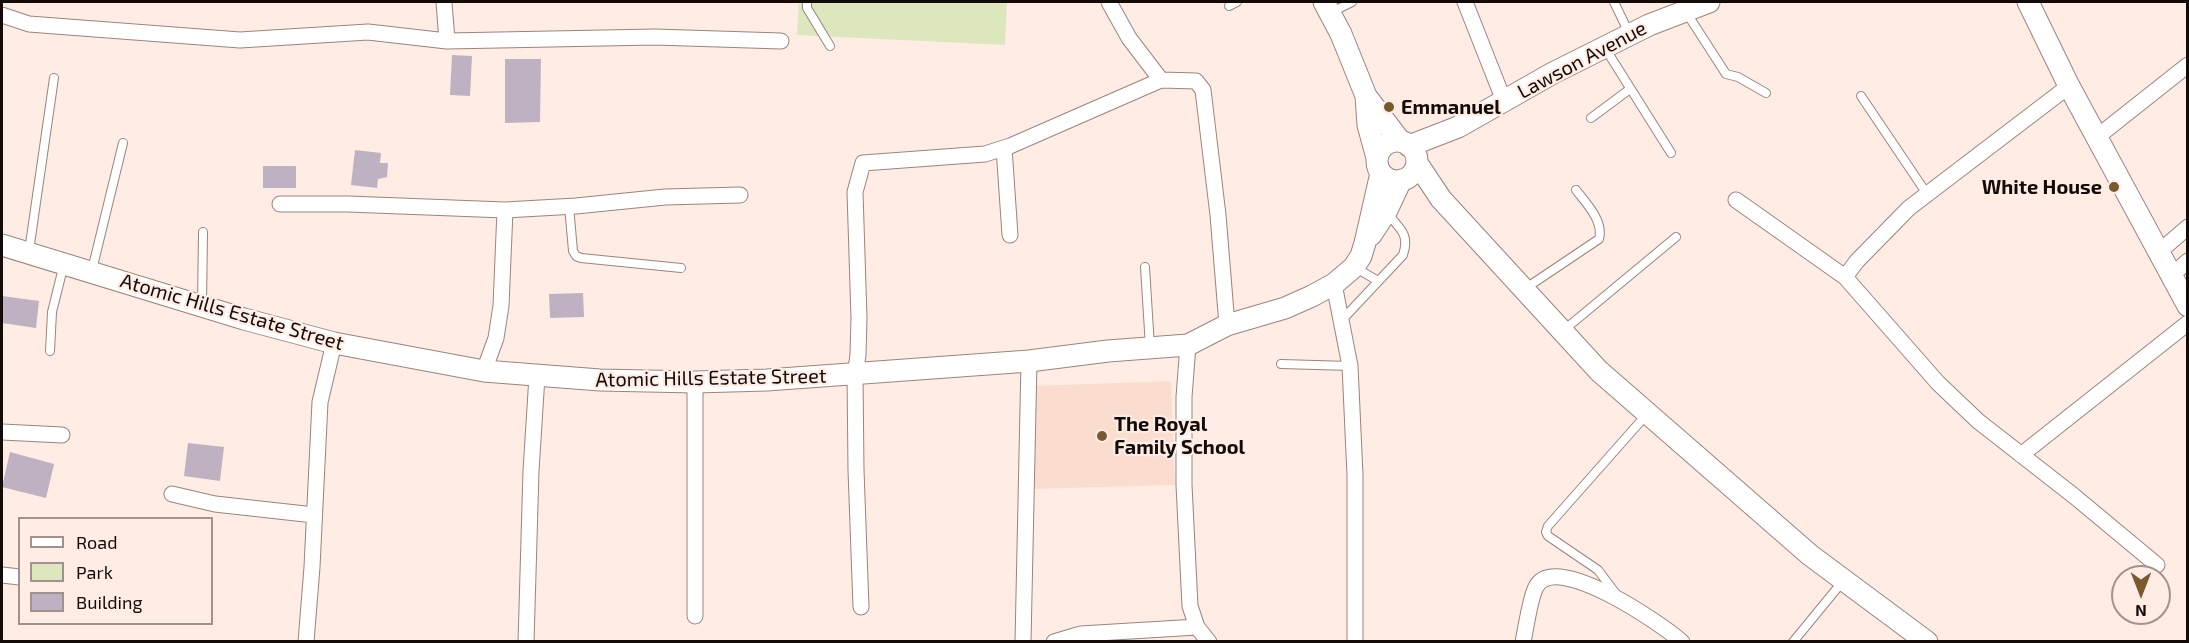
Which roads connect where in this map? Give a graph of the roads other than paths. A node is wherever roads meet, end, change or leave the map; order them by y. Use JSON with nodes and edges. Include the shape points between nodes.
{"nodes":[{"id":1,"x":444,"y":2,"type":"edge"},
{"id":2,"x":807,"y":2,"type":"edge"},
{"id":3,"x":1109,"y":2,"type":"edge"},
{"id":4,"x":1352,"y":2,"type":"edge"},
{"id":5,"x":1465,"y":2,"type":"edge"},
{"id":6,"x":1614,"y":2,"type":"edge"},
{"id":7,"x":1709,"y":2,"type":"edge"},
{"id":8,"x":2028,"y":2,"type":"edge"},
{"id":9,"x":1327,"y":7,"type":"edge"},
{"id":10,"x":1685,"y":11,"type":"junction"},
{"id":11,"x":2,"y":15,"type":"edge"},
{"id":12,"x":1629,"y":34,"type":"junction"},
{"id":13,"x":447,"y":41,"type":"junction"},
{"id":14,"x":781,"y":41,"type":"dead end"},
{"id":15,"x":830,"y":46,"type":"dead end"},
{"id":16,"x":1604,"y":46,"type":"junction"},
{"id":17,"x":2187,"y":65,"type":"edge"},
{"id":18,"x":54,"y":78,"type":"dead end"},
{"id":19,"x":1161,"y":80,"type":"junction"},
{"id":20,"x":2069,"y":86,"type":"junction"},
{"id":21,"x":1630,"y":89,"type":"junction"},
{"id":22,"x":1766,"y":93,"type":"dead end"},
{"id":23,"x":1366,"y":96,"type":"junction"},
{"id":24,"x":1861,"y":96,"type":"dead end"},
{"id":25,"x":1504,"y":101,"type":"junction"},
{"id":26,"x":1591,"y":118,"type":"dead end"},
{"id":27,"x":2097,"y":137,"type":"junction"},
{"id":28,"x":123,"y":143,"type":"dead end"},
{"id":29,"x":1004,"y":148,"type":"junction"},
{"id":30,"x":1671,"y":153,"type":"dead end"},
{"id":31,"x":1409,"y":161,"type":"junction"},
{"id":32,"x":1379,"y":165,"type":"junction"},
{"id":33,"x":1576,"y":190,"type":"dead end"},
{"id":34,"x":1927,"y":194,"type":"junction"},
{"id":35,"x":740,"y":195,"type":"dead end"},
{"id":36,"x":1736,"y":200,"type":"dead end"},
{"id":37,"x":280,"y":204,"type":"dead end"},
{"id":38,"x":569,"y":206,"type":"junction"},
{"id":39,"x":505,"y":210,"type":"junction"},
{"id":40,"x":1386,"y":212,"type":"junction"},
{"id":41,"x":2187,"y":227,"type":"edge"},
{"id":42,"x":203,"y":232,"type":"dead end"},
{"id":43,"x":1010,"y":236,"type":"dead end"},
{"id":44,"x":1676,"y":237,"type":"dead end"},
{"id":45,"x":1365,"y":243,"type":"junction"},
{"id":46,"x":2,"y":245,"type":"edge"},
{"id":47,"x":2160,"y":251,"type":"junction"},
{"id":48,"x":29,"y":252,"type":"junction"},
{"id":49,"x":64,"y":264,"type":"junction"},
{"id":50,"x":1144,"y":267,"type":"dead end"},
{"id":51,"x":1354,"y":267,"type":"junction"},
{"id":52,"x":681,"y":268,"type":"dead end"},
{"id":53,"x":2180,"y":268,"type":"edge"},
{"id":54,"x":92,"y":273,"type":"junction"},
{"id":55,"x":1845,"y":278,"type":"junction"},
{"id":56,"x":1378,"y":281,"type":"junction"},
{"id":57,"x":1334,"y":284,"type":"junction"},
{"id":58,"x":1524,"y":289,"type":"junction"},
{"id":59,"x":202,"y":306,"type":"junction"},
{"id":60,"x":2187,"y":306,"type":"edge"},
{"id":61,"x":1342,"y":320,"type":"junction"},
{"id":62,"x":2187,"y":322,"type":"edge"},
{"id":63,"x":1227,"y":325,"type":"junction"},
{"id":64,"x":1563,"y":330,"type":"junction"},
{"id":65,"x":334,"y":343,"type":"junction"},
{"id":66,"x":1188,"y":345,"type":"junction"},
{"id":67,"x":1150,"y":348,"type":"junction"},
{"id":68,"x":50,"y":351,"type":"dead end"},
{"id":69,"x":1029,"y":361,"type":"junction"},
{"id":70,"x":1281,"y":364,"type":"dead end"},
{"id":71,"x":1350,"y":366,"type":"junction"},
{"id":72,"x":484,"y":371,"type":"junction"},
{"id":73,"x":855,"y":375,"type":"junction"},
{"id":74,"x":537,"y":376,"type":"junction"},
{"id":75,"x":695,"y":382,"type":"junction"},
{"id":76,"x":1647,"y":414,"type":"junction"},
{"id":77,"x":2,"y":432,"type":"edge"},
{"id":78,"x":62,"y":435,"type":"dead end"},
{"id":79,"x":2021,"y":455,"type":"junction"},
{"id":80,"x":172,"y":494,"type":"dead end"},
{"id":81,"x":314,"y":515,"type":"junction"},
{"id":82,"x":2157,"y":565,"type":"dead end"},
{"id":83,"x":2,"y":575,"type":"edge"},
{"id":84,"x":18,"y":577,"type":"edge"},
{"id":85,"x":1844,"y":580,"type":"junction"},
{"id":86,"x":1618,"y":598,"type":"junction"},
{"id":87,"x":861,"y":607,"type":"dead end"},
{"id":88,"x":695,"y":616,"type":"dead end"},
{"id":89,"x":1197,"y":627,"type":"junction"},
{"id":90,"x":1057,"y":641,"type":"edge"},
{"id":91,"x":306,"y":642,"type":"edge"},
{"id":92,"x":526,"y":642,"type":"edge"},
{"id":93,"x":1023,"y":642,"type":"edge"},
{"id":94,"x":1209,"y":642,"type":"edge"},
{"id":95,"x":1355,"y":642,"type":"edge"},
{"id":96,"x":1523,"y":642,"type":"edge"},
{"id":97,"x":1682,"y":642,"type":"edge"},
{"id":98,"x":1793,"y":642,"type":"edge"},
{"id":99,"x":1927,"y":642,"type":"edge"}],
"edges":[{"from":1,"to":13,"type":"street"},
{"from":2,"to":15,"type":"lane"},
{"from":3,"to":19,"type":"street","via":[[1129,38]]},
{"from":4,"to":9,"type":"lane"},
{"from":5,"to":25,"type":"street"},
{"from":6,"to":12,"type":"lane"},
{"from":7,"to":10,"type":"street","name":"Lawson Avenue"},
{"from":8,"to":20,"type":"street"},
{"from":9,"to":23,"type":"street","name":"Atomic Hills Estate Street"},
{"from":10,"to":12,"type":"street","name":"Lawson Avenue"},
{"from":10,"to":22,"type":"lane","via":[[1726,74]]},
{"from":11,"to":13,"type":"street","via":[[29,24],[240,40],[368,32]]},
{"from":12,"to":16,"type":"street","name":"Lawson Avenue"},
{"from":13,"to":14,"type":"street"},
{"from":16,"to":21,"type":"lane"},
{"from":16,"to":25,"type":"street","name":"Lawson Avenue"},
{"from":17,"to":27,"type":"street"},
{"from":18,"to":48,"type":"lane"},
{"from":19,"to":29,"type":"street"},
{"from":19,"to":63,"type":"street","via":[[1196,81],[1203,90]]},
{"from":20,"to":27,"type":"street"},
{"from":20,"to":34,"type":"street"},
{"from":21,"to":26,"type":"lane"},
{"from":21,"to":30,"type":"lane"},
{"from":23,"to":31,"type":"street","name":"Atomic Hills Estate Street"},
{"from":23,"to":32,"type":"street","name":"Atomic Hills Estate Street","via":[[1368,125]]},
{"from":24,"to":34,"type":"lane"},
{"from":25,"to":31,"type":"street","name":"Lawson Avenue"},
{"from":27,"to":47,"type":"street"},
{"from":28,"to":54,"type":"lane"},
{"from":29,"to":43,"type":"street"},
{"from":29,"to":73,"type":"street","via":[[986,154],[863,163],[855,192],[859,318]]},
{"from":31,"to":32,"type":"street","via":[[1390,180]]},
{"from":31,"to":32,"type":"street","name":"Lawson Avenue","via":[[1388,143],[1381,150]]},
{"from":31,"to":40,"type":"street","name":"Atomic Hills Estate Street"},
{"from":31,"to":58,"type":"street"},
{"from":32,"to":45,"type":"street","name":"Atomic Hills Estate Street"},
{"from":33,"to":58,"type":"lane","via":[[1600,224],[1599,238]]},
{"from":34,"to":55,"type":"street","via":[[1884,231]]},
{"from":35,"to":38,"type":"street"},
{"from":36,"to":55,"type":"street"},
{"from":37,"to":39,"type":"street"},
{"from":38,"to":39,"type":"street"},
{"from":38,"to":52,"type":"lane","via":[[576,256]]},
{"from":39,"to":72,"type":"street","via":[[501,306],[496,338]]},
{"from":40,"to":45,"type":"street","name":"Atomic Hills Estate Street"},
{"from":40,"to":56,"type":"lane","via":[[1406,237],[1407,244],[1403,255]]},
{"from":41,"to":47,"type":"street"},
{"from":42,"to":59,"type":"lane"},
{"from":44,"to":64,"type":"lane"},
{"from":45,"to":51,"type":"street","name":"Atomic Hills Estate Street"},
{"from":46,"to":48,"type":"street","name":"Atomic Hills Estate Street"},
{"from":47,"to":53,"type":"street"},
{"from":48,"to":49,"type":"street","name":"Atomic Hills Estate Street"},
{"from":49,"to":54,"type":"street","name":"Atomic Hills Estate Street"},
{"from":49,"to":68,"type":"lane","via":[[52,312]]},
{"from":50,"to":67,"type":"lane"},
{"from":51,"to":56,"type":"lane"},
{"from":51,"to":57,"type":"street","name":"Atomic Hills Estate Street"},
{"from":53,"to":60,"type":"street"},
{"from":54,"to":59,"type":"street","name":"Atomic Hills Estate Street"},
{"from":55,"to":79,"type":"street","via":[[1938,383]]},
{"from":56,"to":61,"type":"lane"},
{"from":57,"to":61,"type":"street"},
{"from":57,"to":63,"type":"street","name":"Atomic Hills Estate Street","via":[[1285,308]]},
{"from":58,"to":64,"type":"street"},
{"from":59,"to":65,"type":"street","name":"Atomic Hills Estate Street"},
{"from":61,"to":71,"type":"street"},
{"from":62,"to":79,"type":"street"},
{"from":63,"to":66,"type":"street","name":"Atomic Hills Estate Street"},
{"from":64,"to":76,"type":"street","via":[[1599,371]]},
{"from":65,"to":72,"type":"street","name":"Atomic Hills Estate Street"},
{"from":65,"to":81,"type":"street","via":[[320,402]]},
{"from":66,"to":67,"type":"street","name":"Atomic Hills Estate Street"},
{"from":66,"to":89,"type":"street","via":[[1184,485],[1190,606]]},
{"from":67,"to":69,"type":"street","name":"Atomic Hills Estate Street"},
{"from":69,"to":73,"type":"street","name":"Atomic Hills Estate Street"},
{"from":69,"to":93,"type":"street"},
{"from":70,"to":71,"type":"lane"},
{"from":71,"to":95,"type":"street","via":[[1355,475]]},
{"from":72,"to":74,"type":"street","name":"Atomic Hills Estate Street"},
{"from":73,"to":75,"type":"street","name":"Atomic Hills Estate Street"},
{"from":73,"to":87,"type":"street"},
{"from":74,"to":75,"type":"street","name":"Atomic Hills Estate Street"},
{"from":74,"to":92,"type":"street"},
{"from":75,"to":88,"type":"street"},
{"from":76,"to":85,"type":"street"},
{"from":76,"to":86,"type":"lane","via":[[1546,532],[1598,570]]},
{"from":77,"to":78,"type":"street"},
{"from":79,"to":82,"type":"street"},
{"from":80,"to":81,"type":"street","via":[[215,504]]},
{"from":81,"to":91,"type":"street"},
{"from":83,"to":84,"type":"street"},
{"from":85,"to":98,"type":"lane"},
{"from":85,"to":99,"type":"street"},
{"from":86,"to":96,"type":"street","via":[[1584,583],[1544,580],[1536,586]]},
{"from":86,"to":97,"type":"street"},
{"from":89,"to":90,"type":"street","via":[[1081,634]]},
{"from":89,"to":94,"type":"street"}]}
